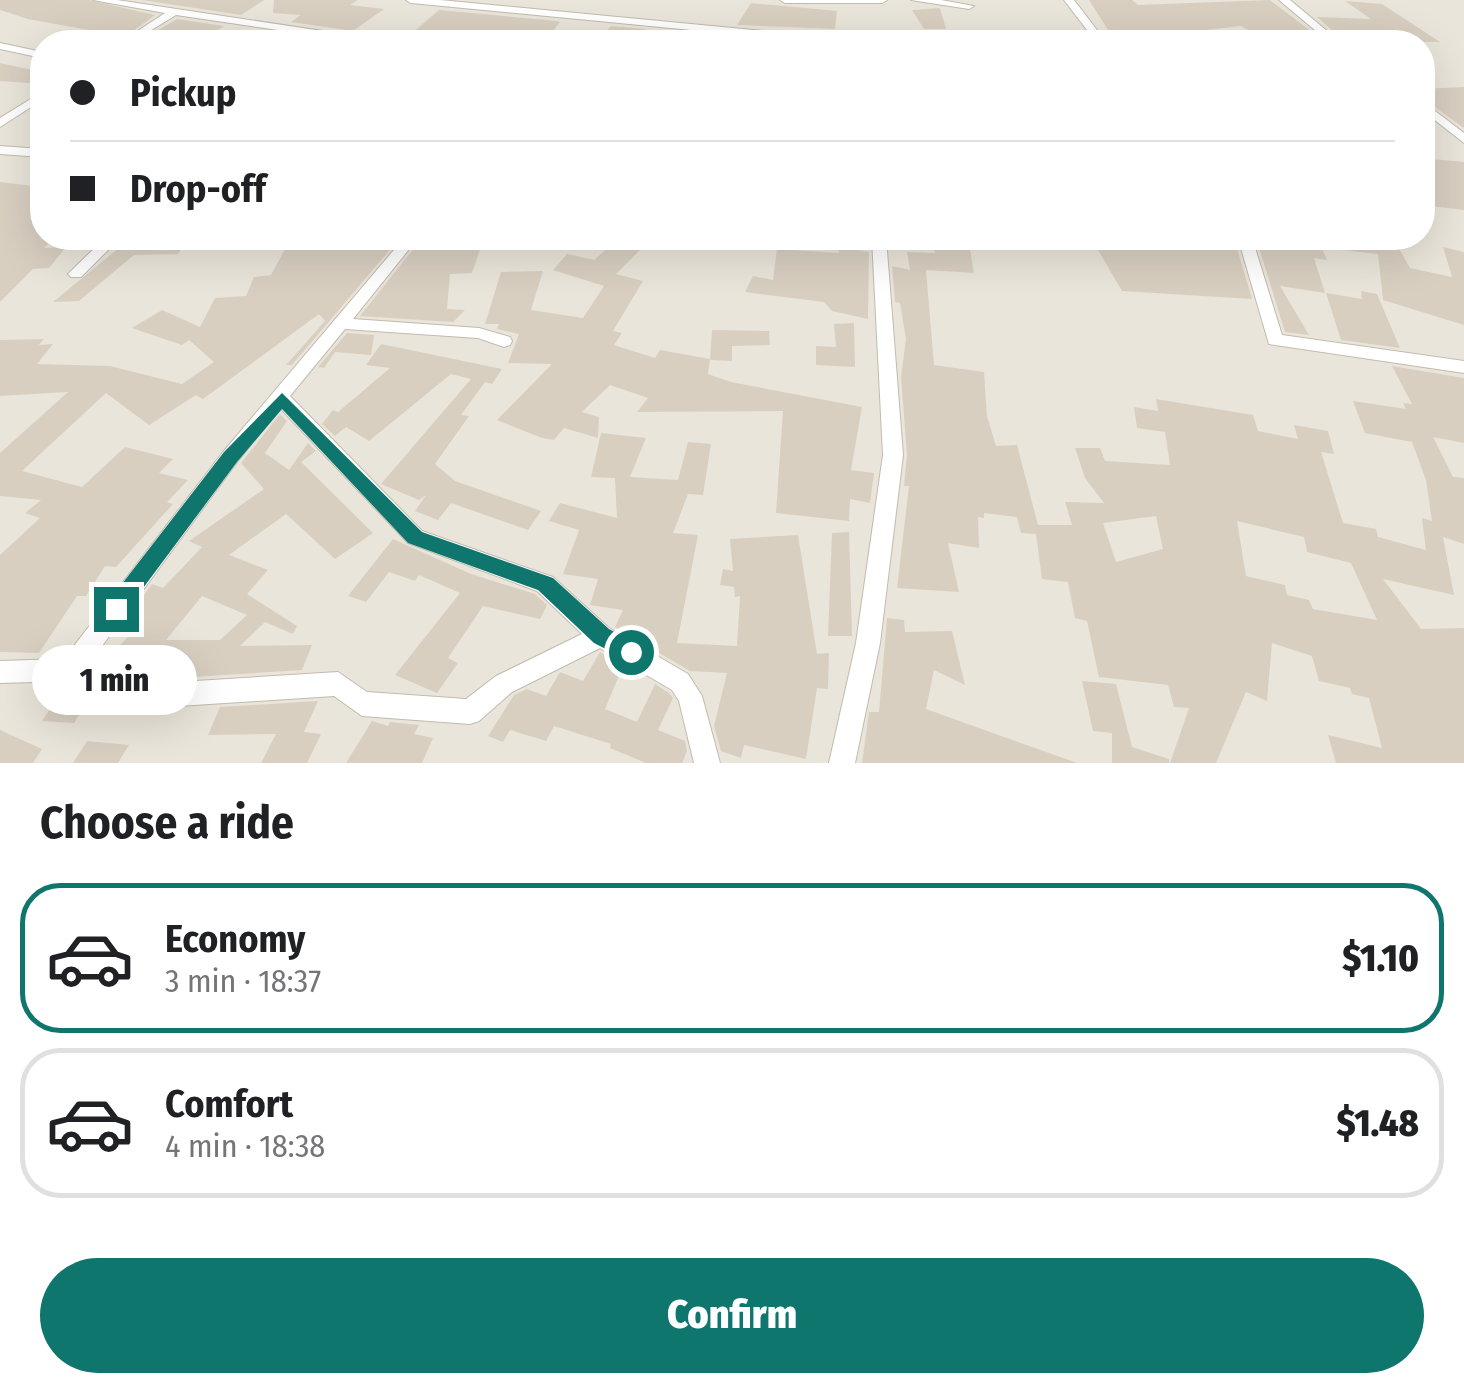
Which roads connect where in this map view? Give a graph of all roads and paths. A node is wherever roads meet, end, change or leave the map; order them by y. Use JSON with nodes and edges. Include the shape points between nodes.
{"nodes":[{"id":1,"x":98,"y":0,"type":"edge"},
{"id":2,"x":410,"y":0,"type":"edge"},
{"id":3,"x":594,"y":0,"type":"edge"},
{"id":4,"x":785,"y":0,"type":"edge"},
{"id":5,"x":882,"y":0,"type":"edge"},
{"id":6,"x":916,"y":0,"type":"edge"},
{"id":7,"x":1069,"y":0,"type":"edge"},
{"id":8,"x":1284,"y":0,"type":"edge"},
{"id":9,"x":463,"y":2,"type":"edge"},
{"id":10,"x":966,"y":3,"type":"edge"},
{"id":11,"x":172,"y":12,"type":"junction"},
{"id":12,"x":589,"y":16,"type":"junction"},
{"id":13,"x":978,"y":17,"type":"dead end"},
{"id":14,"x":144,"y":30,"type":"edge"},
{"id":15,"x":293,"y":30,"type":"edge"},
{"id":16,"x":725,"y":30,"type":"edge"},
{"id":17,"x":1091,"y":30,"type":"edge"},
{"id":18,"x":1321,"y":30,"type":"edge"},
{"id":19,"x":0,"y":46,"type":"edge"},
{"id":20,"x":30,"y":52,"type":"edge"},
{"id":21,"x":30,"y":103,"type":"edge"},
{"id":22,"x":1435,"y":115,"type":"edge"},
{"id":23,"x":0,"y":123,"type":"edge"},
{"id":24,"x":1464,"y":139,"type":"edge"},
{"id":25,"x":0,"y":150,"type":"edge"},
{"id":26,"x":30,"y":153,"type":"edge"},
{"id":27,"x":101,"y":250,"type":"edge"},
{"id":28,"x":401,"y":250,"type":"edge"},
{"id":29,"x":880,"y":250,"type":"edge"},
{"id":30,"x":1244,"y":250,"type":"edge"},
{"id":31,"x":76,"y":274,"type":"dead end"},
{"id":32,"x":339,"y":322,"type":"junction"},
{"id":33,"x":504,"y":341,"type":"dead end"},
{"id":34,"x":1464,"y":367,"type":"edge"},
{"id":35,"x":282,"y":398,"type":"junction"},
{"id":36,"x":601,"y":636,"type":"junction"},
{"id":37,"x":70,"y":670,"type":"junction"},
{"id":38,"x":0,"y":672,"type":"edge"},
{"id":39,"x":707,"y":763,"type":"edge"},
{"id":40,"x":842,"y":763,"type":"edge"}],
"edges":[{"from":1,"to":11,"type":"street"},
{"from":2,"to":9,"type":"street"},
{"from":3,"to":12,"type":"street"},
{"from":4,"to":5,"type":"street"},
{"from":6,"to":10,"type":"street"},
{"from":7,"to":17,"type":"street"},
{"from":8,"to":18,"type":"street"},
{"from":9,"to":12,"type":"street"},
{"from":10,"to":13,"type":"street"},
{"from":11,"to":14,"type":"street"},
{"from":11,"to":15,"type":"street"},
{"from":12,"to":16,"type":"street"},
{"from":19,"to":20,"type":"street"},
{"from":21,"to":23,"type":"street"},
{"from":22,"to":24,"type":"street"},
{"from":25,"to":26,"type":"street"},
{"from":27,"to":31,"type":"street"},
{"from":28,"to":32,"type":"street"},
{"from":29,"to":40,"type":"street","via":[[892,456],[868,643]]},
{"from":30,"to":34,"type":"street","via":[[1276,340]]},
{"from":32,"to":33,"type":"street","via":[[480,333]]},
{"from":32,"to":35,"type":"street"},
{"from":35,"to":36,"type":"street","via":[[415,538],[546,584]]},
{"from":35,"to":37,"type":"street"},
{"from":36,"to":37,"type":"street","via":[[504,684],[470,712],[362,704],[338,684],[162,694],[118,688]]},
{"from":36,"to":39,"type":"street","via":[[680,682],[690,696]]},
{"from":37,"to":38,"type":"street"}]}
